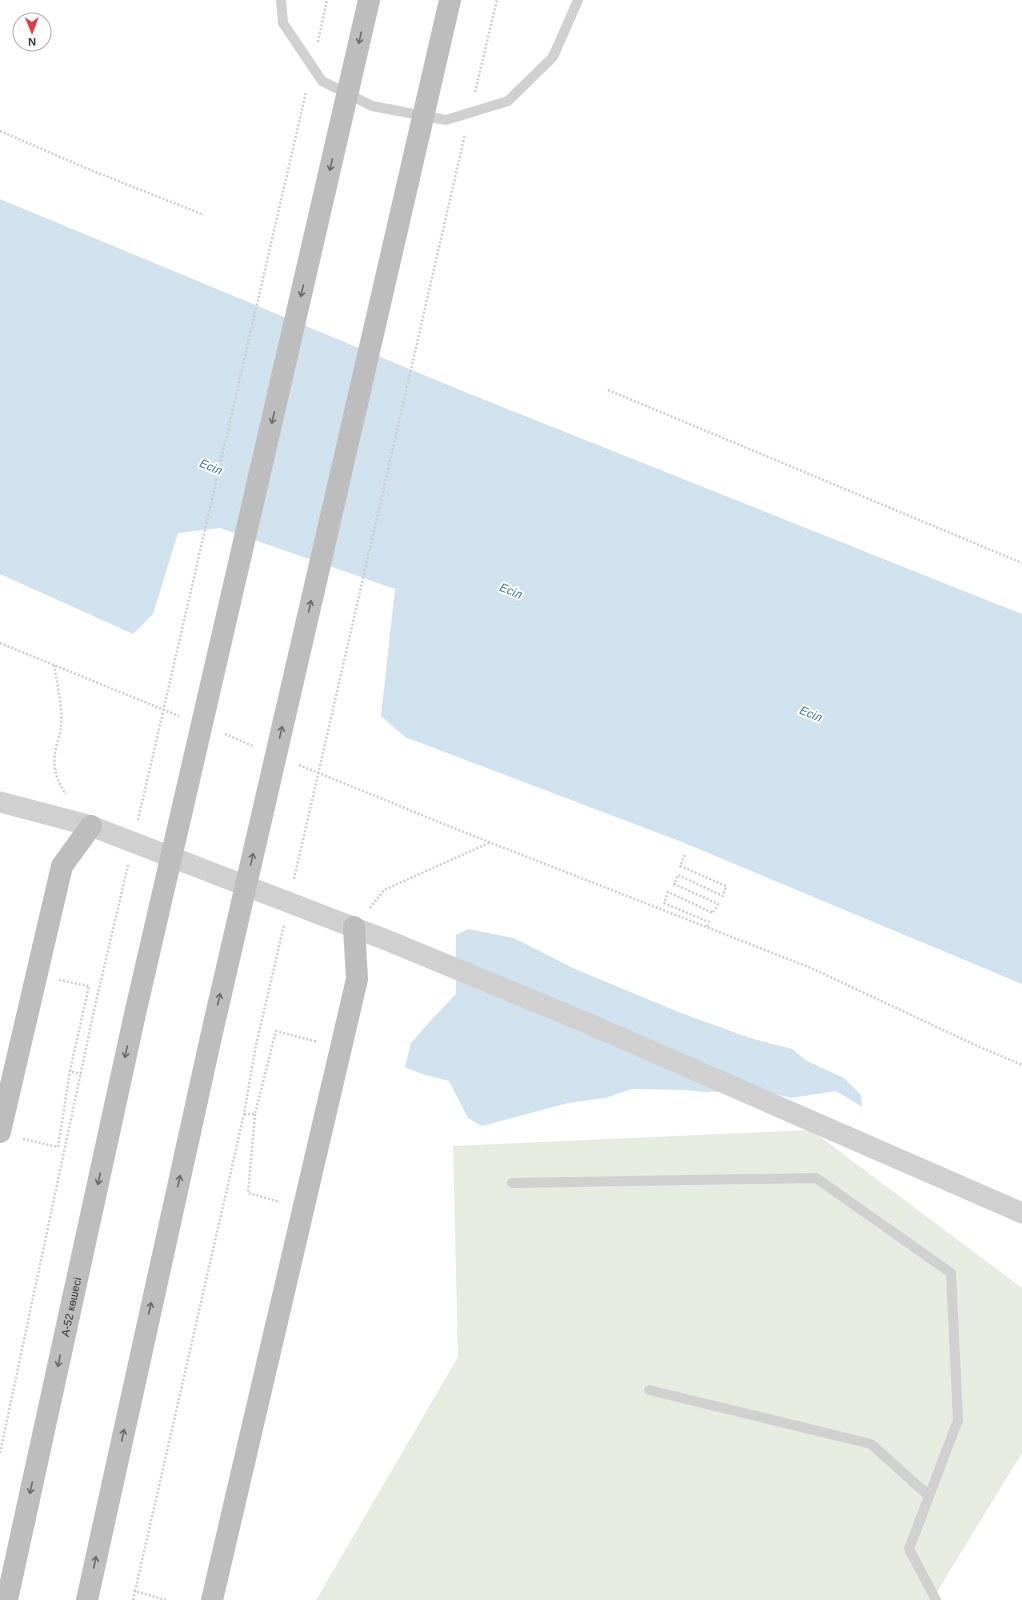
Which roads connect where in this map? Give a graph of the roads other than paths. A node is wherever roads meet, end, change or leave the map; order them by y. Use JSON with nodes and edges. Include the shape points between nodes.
{"nodes":[{"id":1,"x":281,"y":0,"type":"edge"},
{"id":2,"x":369,"y":0,"type":"edge"},
{"id":3,"x":578,"y":0,"type":"edge"},
{"id":4,"x":449,"y":3,"type":"edge"},
{"id":5,"x":0,"y":802,"type":"edge"},
{"id":6,"x":91,"y":826,"type":"junction"},
{"id":7,"x":354,"y":927,"type":"junction"},
{"id":8,"x":0,"y":1132,"type":"edge"},
{"id":9,"x":512,"y":1183,"type":"dead end"},
{"id":10,"x":1022,"y":1213,"type":"edge"},
{"id":11,"x":649,"y":1390,"type":"dead end"},
{"id":12,"x":929,"y":1496,"type":"junction"},
{"id":13,"x":6,"y":1600,"type":"edge"},
{"id":14,"x":87,"y":1600,"type":"edge"},
{"id":15,"x":212,"y":1600,"type":"edge"},
{"id":16,"x":936,"y":1600,"type":"edge"}],
"edges":[{"from":1,"to":3,"type":"lane","via":[[283,23],[322,81],[372,106],[446,120],[508,101],[553,57]]},
{"from":2,"to":13,"type":"main road","name":"А-52 көшесі","one_way":true,"via":[[135,1014]]},
{"from":14,"to":4,"type":"main road","one_way":true,"via":[[210,1038]]},
{"from":5,"to":6,"type":"street"},
{"from":6,"to":7,"type":"street"},
{"from":6,"to":8,"type":"main road","via":[[62,866]]},
{"from":7,"to":10,"type":"street","via":[[588,1023]]},
{"from":7,"to":15,"type":"main road","via":[[357,979]]},
{"from":9,"to":12,"type":"lane","via":[[816,1178],[951,1273],[958,1420]]},
{"from":11,"to":12,"type":"lane","via":[[870,1444]]},
{"from":12,"to":16,"type":"lane","via":[[909,1549]]}]}
